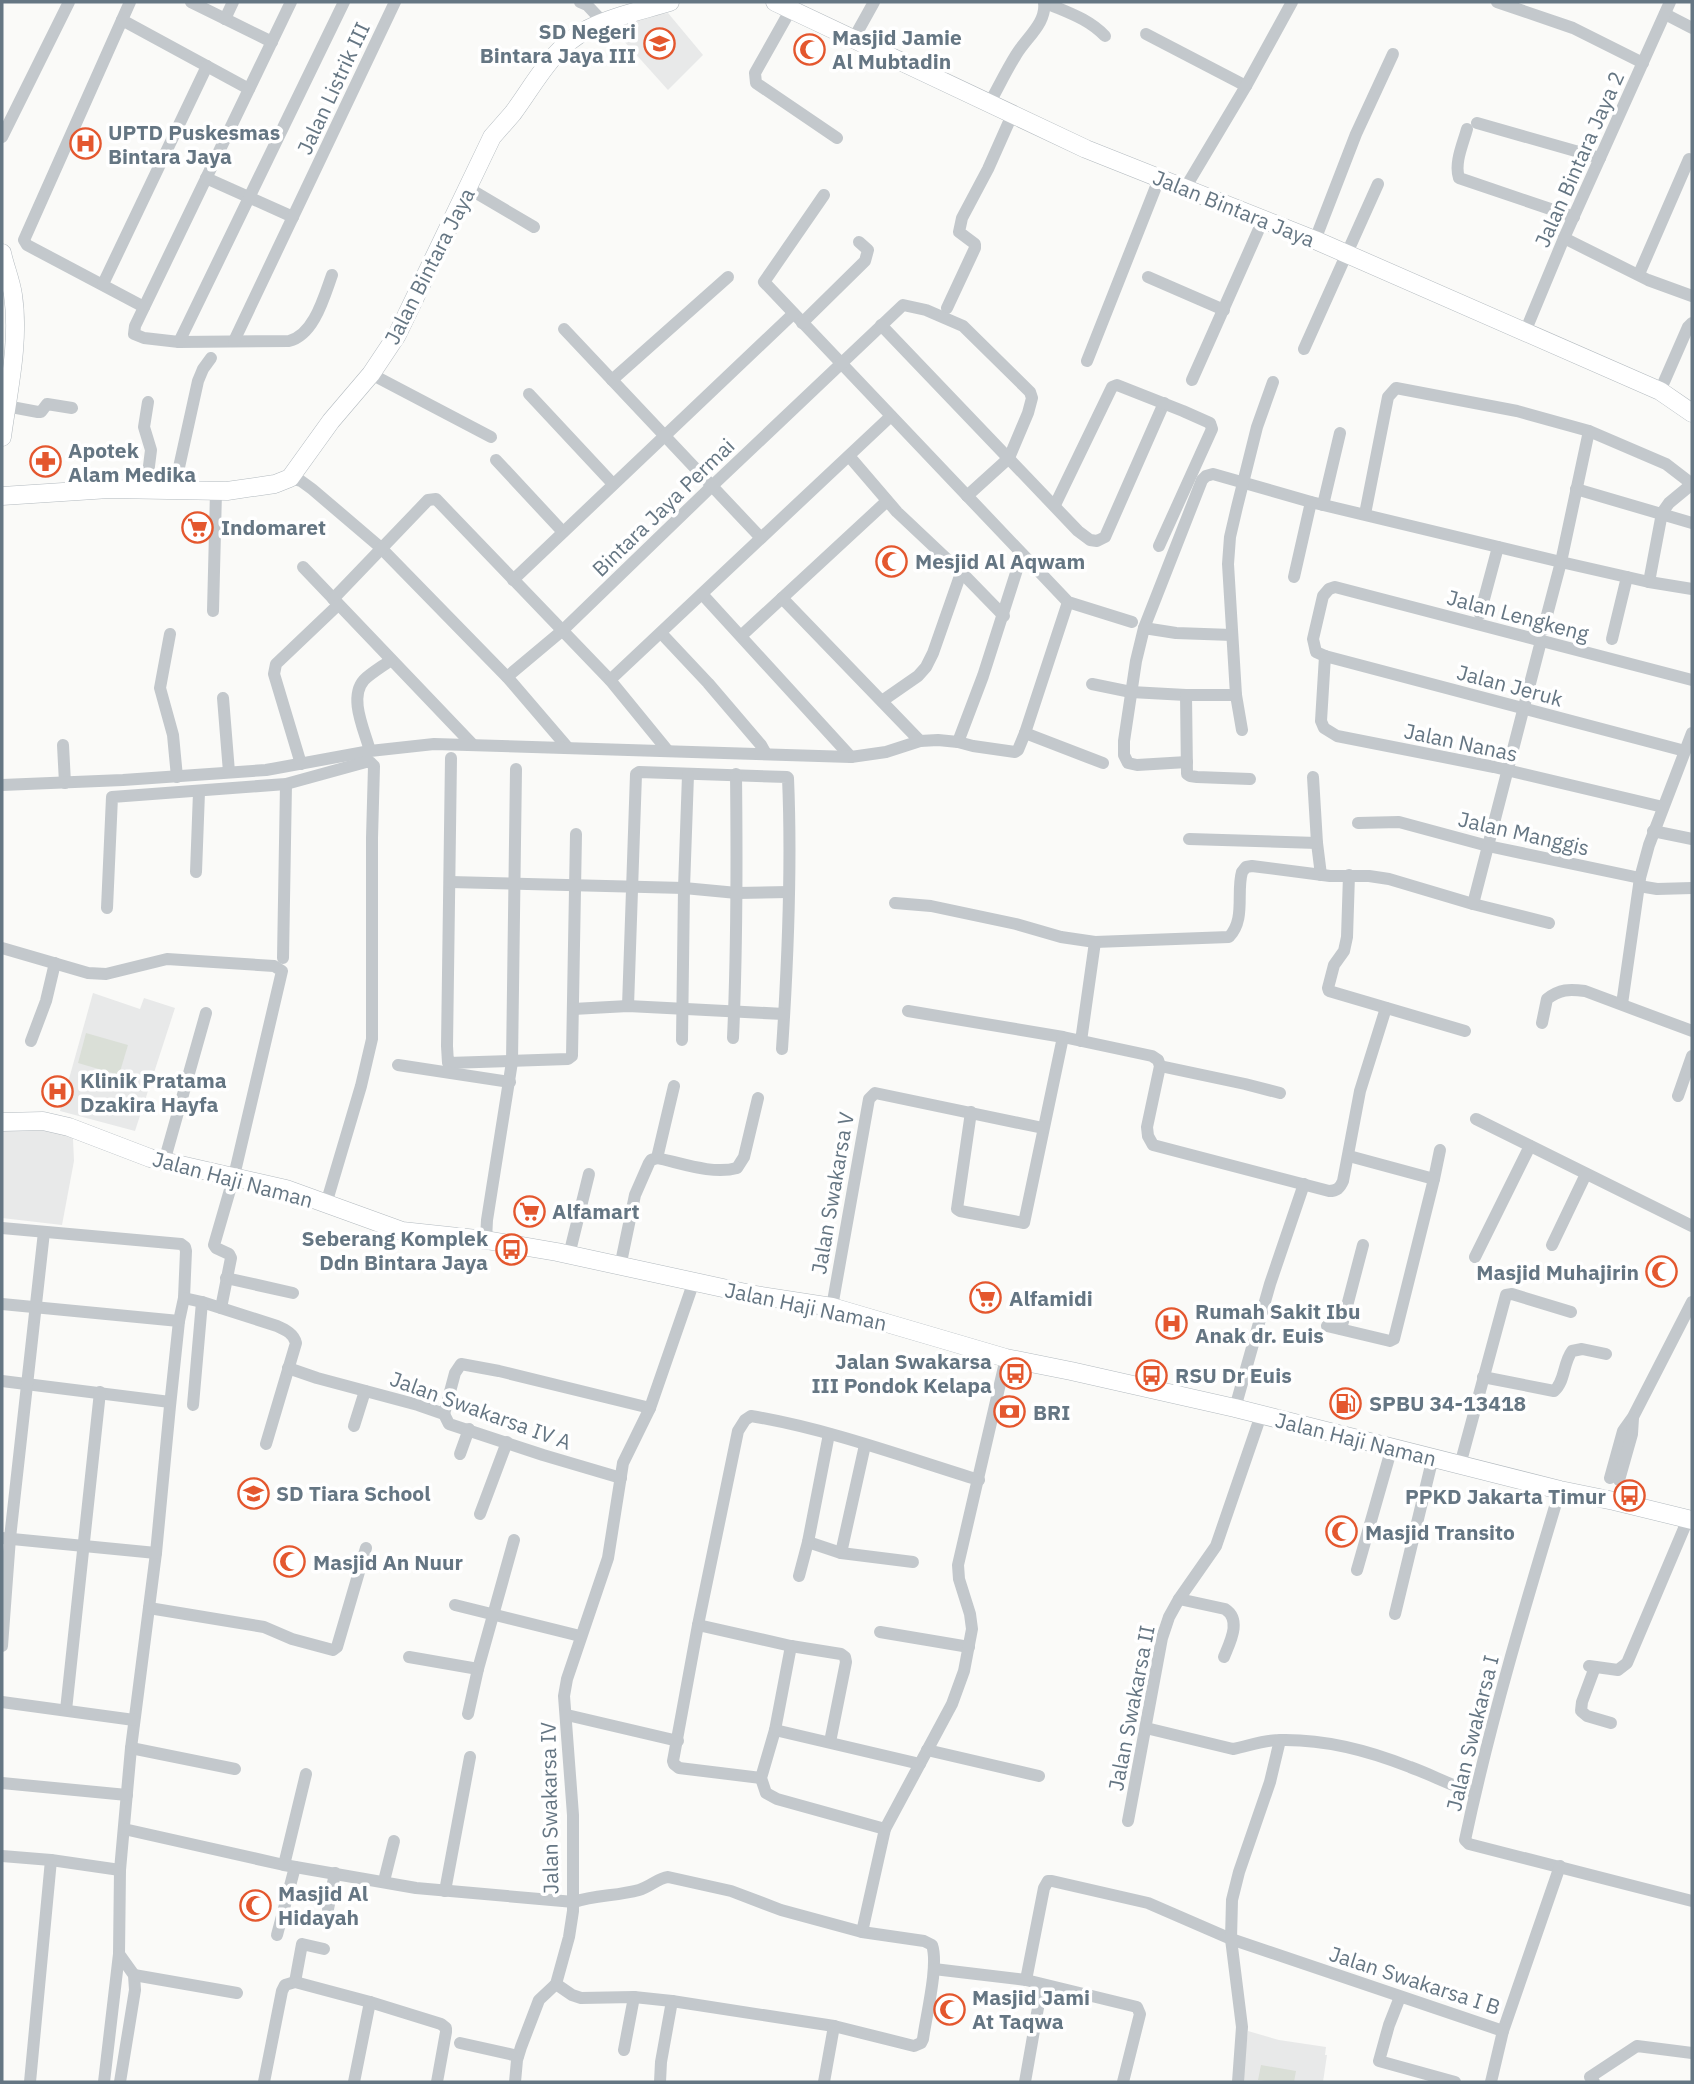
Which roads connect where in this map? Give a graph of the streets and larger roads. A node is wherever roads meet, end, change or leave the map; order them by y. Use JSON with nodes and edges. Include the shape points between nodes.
{"nodes":[{"id":1,"x":69,"y":2,"type":"edge"},
{"id":2,"x":131,"y":2,"type":"edge"},
{"id":3,"x":191,"y":2,"type":"edge"},
{"id":4,"x":233,"y":2,"type":"edge"},
{"id":5,"x":291,"y":2,"type":"edge"},
{"id":6,"x":344,"y":2,"type":"edge"},
{"id":7,"x":395,"y":2,"type":"edge"},
{"id":8,"x":580,"y":2,"type":"edge"},
{"id":9,"x":874,"y":2,"type":"edge"},
{"id":10,"x":1044,"y":2,"type":"edge"},
{"id":11,"x":1292,"y":2,"type":"edge"},
{"id":12,"x":662,"y":3,"type":"edge"},
{"id":13,"x":1505,"y":3,"type":"edge"},
{"id":14,"x":783,"y":5,"type":"edge"},
{"id":15,"x":1667,"y":8,"type":"edge"},
{"id":16,"x":225,"y":19,"type":"junction"},
{"id":17,"x":122,"y":20,"type":"junction"},
{"id":18,"x":604,"y":23,"type":"junction"},
{"id":19,"x":1692,"y":28,"type":"edge"},
{"id":20,"x":1146,"y":34,"type":"dead end"},
{"id":21,"x":1105,"y":36,"type":"dead end"},
{"id":22,"x":854,"y":38,"type":"junction"},
{"id":23,"x":272,"y":42,"type":"junction"},
{"id":24,"x":1393,"y":54,"type":"dead end"},
{"id":25,"x":1643,"y":63,"type":"junction"},
{"id":26,"x":207,"y":66,"type":"junction"},
{"id":27,"x":1246,"y":86,"type":"junction"},
{"id":28,"x":249,"y":89,"type":"junction"},
{"id":29,"x":989,"y":104,"type":"junction"},
{"id":30,"x":1012,"y":115,"type":"junction"},
{"id":31,"x":2,"y":137,"type":"edge"},
{"id":32,"x":837,"y":138,"type":"dead end"},
{"id":33,"x":1600,"y":158,"type":"junction"},
{"id":34,"x":1689,"y":159,"type":"dead end"},
{"id":35,"x":206,"y":178,"type":"junction"},
{"id":36,"x":1159,"y":179,"type":"junction"},
{"id":37,"x":1378,"y":184,"type":"dead end"},
{"id":38,"x":468,"y":188,"type":"junction"},
{"id":39,"x":1184,"y":190,"type":"junction"},
{"id":40,"x":824,"y":195,"type":"dead end"},
{"id":41,"x":250,"y":196,"type":"junction"},
{"id":42,"x":293,"y":217,"type":"junction"},
{"id":43,"x":1574,"y":217,"type":"junction"},
{"id":44,"x":1264,"y":220,"type":"junction"},
{"id":45,"x":534,"y":227,"type":"dead end"},
{"id":46,"x":1564,"y":238,"type":"junction"},
{"id":47,"x":1315,"y":240,"type":"junction"},
{"id":48,"x":859,"y":242,"type":"dead end"},
{"id":49,"x":24,"y":243,"type":"junction"},
{"id":50,"x":2,"y":253,"type":"edge"},
{"id":51,"x":1347,"y":254,"type":"junction"},
{"id":52,"x":1639,"y":274,"type":"junction"},
{"id":53,"x":332,"y":275,"type":"dead end"},
{"id":54,"x":1148,"y":276,"type":"dead end"},
{"id":55,"x":728,"y":277,"type":"dead end"},
{"id":56,"x":103,"y":284,"type":"junction"},
{"id":57,"x":1692,"y":296,"type":"edge"},
{"id":58,"x":144,"y":307,"type":"junction"},
{"id":59,"x":947,"y":308,"type":"dead end"},
{"id":60,"x":1224,"y":310,"type":"junction"},
{"id":61,"x":8,"y":313,"type":"edge"},
{"id":62,"x":798,"y":318,"type":"junction"},
{"id":63,"x":1692,"y":323,"type":"edge"},
{"id":64,"x":881,"y":325,"type":"junction"},
{"id":65,"x":564,"y":328,"type":"dead end"},
{"id":66,"x":1525,"y":332,"type":"junction"},
{"id":67,"x":234,"y":341,"type":"junction"},
{"id":68,"x":180,"y":342,"type":"junction"},
{"id":69,"x":1304,"y":349,"type":"dead end"},
{"id":70,"x":211,"y":358,"type":"dead end"},
{"id":71,"x":1087,"y":361,"type":"dead end"},
{"id":72,"x":842,"y":364,"type":"junction"},
{"id":73,"x":371,"y":374,"type":"junction"},
{"id":74,"x":612,"y":380,"type":"junction"},
{"id":75,"x":1192,"y":380,"type":"dead end"},
{"id":76,"x":1273,"y":382,"type":"dead end"},
{"id":77,"x":1660,"y":391,"type":"junction"},
{"id":78,"x":529,"y":394,"type":"dead end"},
{"id":79,"x":148,"y":401,"type":"dead end"},
{"id":80,"x":1164,"y":403,"type":"junction"},
{"id":81,"x":6,"y":405,"type":"junction"},
{"id":82,"x":72,"y":408,"type":"dead end"},
{"id":83,"x":1692,"y":413,"type":"edge"},
{"id":84,"x":891,"y":416,"type":"junction"},
{"id":85,"x":1589,"y":431,"type":"junction"},
{"id":86,"x":1340,"y":433,"type":"dead end"},
{"id":87,"x":664,"y":435,"type":"junction"},
{"id":88,"x":2,"y":437,"type":"edge"},
{"id":89,"x":491,"y":437,"type":"dead end"},
{"id":90,"x":849,"y":456,"type":"junction"},
{"id":91,"x":1009,"y":458,"type":"junction"},
{"id":92,"x":496,"y":460,"type":"dead end"},
{"id":93,"x":290,"y":478,"type":"junction"},
{"id":94,"x":1244,"y":482,"type":"junction"},
{"id":95,"x":613,"y":484,"type":"junction"},
{"id":96,"x":1692,"y":484,"type":"edge"},
{"id":97,"x":712,"y":486,"type":"junction"},
{"id":98,"x":1576,"y":489,"type":"junction"},
{"id":99,"x":146,"y":490,"type":"junction"},
{"id":100,"x":174,"y":490,"type":"junction"},
{"id":101,"x":216,"y":492,"type":"junction"},
{"id":102,"x":2,"y":496,"type":"edge"},
{"id":103,"x":967,"y":496,"type":"junction"},
{"id":104,"x":887,"y":501,"type":"junction"},
{"id":105,"x":1317,"y":503,"type":"junction"},
{"id":106,"x":1055,"y":505,"type":"junction"},
{"id":107,"x":1662,"y":513,"type":"junction"},
{"id":108,"x":1365,"y":514,"type":"junction"},
{"id":109,"x":1692,"y":523,"type":"edge"},
{"id":110,"x":563,"y":532,"type":"junction"},
{"id":111,"x":761,"y":538,"type":"junction"},
{"id":112,"x":1160,"y":546,"type":"dead end"},
{"id":113,"x":380,"y":547,"type":"junction"},
{"id":114,"x":1498,"y":547,"type":"junction"},
{"id":115,"x":1022,"y":554,"type":"junction"},
{"id":116,"x":1561,"y":562,"type":"junction"},
{"id":117,"x":303,"y":567,"type":"dead end"},
{"id":118,"x":961,"y":573,"type":"junction"},
{"id":119,"x":1628,"y":577,"type":"junction"},
{"id":120,"x":1294,"y":578,"type":"dead end"},
{"id":121,"x":513,"y":580,"type":"junction"},
{"id":122,"x":1648,"y":582,"type":"junction"},
{"id":123,"x":1692,"y":589,"type":"edge"},
{"id":124,"x":702,"y":594,"type":"junction"},
{"id":125,"x":782,"y":598,"type":"junction"},
{"id":126,"x":335,"y":602,"type":"junction"},
{"id":127,"x":1068,"y":602,"type":"junction"},
{"id":128,"x":213,"y":611,"type":"dead end"},
{"id":129,"x":1480,"y":614,"type":"dead end"},
{"id":130,"x":1004,"y":617,"type":"junction"},
{"id":131,"x":1138,"y":625,"type":"junction"},
{"id":132,"x":563,"y":630,"type":"junction"},
{"id":133,"x":661,"y":633,"type":"junction"},
{"id":134,"x":170,"y":634,"type":"dead end"},
{"id":135,"x":1232,"y":635,"type":"junction"},
{"id":136,"x":1542,"y":635,"type":"junction"},
{"id":137,"x":741,"y":636,"type":"junction"},
{"id":138,"x":1612,"y":639,"type":"dead end"},
{"id":139,"x":1325,"y":656,"type":"junction"},
{"id":140,"x":391,"y":660,"type":"junction"},
{"id":141,"x":507,"y":677,"type":"junction"},
{"id":142,"x":610,"y":680,"type":"junction"},
{"id":143,"x":1692,"y":680,"type":"edge"},
{"id":144,"x":1092,"y":684,"type":"dead end"},
{"id":145,"x":1131,"y":692,"type":"junction"},
{"id":146,"x":1186,"y":695,"type":"junction"},
{"id":147,"x":1236,"y":695,"type":"junction"},
{"id":148,"x":223,"y":698,"type":"dead end"},
{"id":149,"x":881,"y":701,"type":"junction"},
{"id":150,"x":1523,"y":708,"type":"junction"},
{"id":151,"x":1242,"y":730,"type":"dead end"},
{"id":152,"x":1025,"y":733,"type":"junction"},
{"id":153,"x":1692,"y":733,"type":"edge"},
{"id":154,"x":920,"y":741,"type":"junction"},
{"id":155,"x":958,"y":742,"type":"junction"},
{"id":156,"x":63,"y":745,"type":"dead end"},
{"id":157,"x":473,"y":745,"type":"junction"},
{"id":158,"x":568,"y":748,"type":"junction"},
{"id":159,"x":370,"y":751,"type":"junction"},
{"id":160,"x":668,"y":751,"type":"junction"},
{"id":161,"x":1685,"y":751,"type":"junction"},
{"id":162,"x":766,"y":754,"type":"junction"},
{"id":163,"x":851,"y":757,"type":"junction"},
{"id":164,"x":451,"y":758,"type":"dead end"},
{"id":165,"x":1186,"y":762,"type":"junction"},
{"id":166,"x":1103,"y":763,"type":"dead end"},
{"id":167,"x":301,"y":764,"type":"junction"},
{"id":168,"x":1679,"y":767,"type":"junction"},
{"id":169,"x":516,"y":769,"type":"dead end"},
{"id":170,"x":1507,"y":771,"type":"junction"},
{"id":171,"x":1692,"y":771,"type":"edge"},
{"id":172,"x":229,"y":772,"type":"junction"},
{"id":173,"x":736,"y":774,"type":"junction"},
{"id":174,"x":688,"y":775,"type":"junction"},
{"id":175,"x":1314,"y":776,"type":"dead end"},
{"id":176,"x":177,"y":777,"type":"junction"},
{"id":177,"x":1250,"y":779,"type":"dead end"},
{"id":178,"x":65,"y":783,"type":"junction"},
{"id":179,"x":286,"y":784,"type":"junction"},
{"id":180,"x":2,"y":785,"type":"edge"},
{"id":181,"x":199,"y":792,"type":"junction"},
{"id":182,"x":1662,"y":807,"type":"junction"},
{"id":183,"x":1358,"y":823,"type":"dead end"},
{"id":184,"x":1653,"y":831,"type":"junction"},
{"id":185,"x":576,"y":834,"type":"dead end"},
{"id":186,"x":1189,"y":839,"type":"dead end"},
{"id":187,"x":1692,"y":839,"type":"edge"},
{"id":188,"x":1317,"y":843,"type":"junction"},
{"id":189,"x":1488,"y":846,"type":"junction"},
{"id":190,"x":197,"y":873,"type":"dead end"},
{"id":191,"x":1321,"y":875,"type":"junction"},
{"id":192,"x":1349,"y":875,"type":"junction"},
{"id":193,"x":450,"y":882,"type":"junction"},
{"id":194,"x":1640,"y":882,"type":"junction"},
{"id":195,"x":513,"y":885,"type":"junction"},
{"id":196,"x":575,"y":886,"type":"junction"},
{"id":197,"x":632,"y":887,"type":"junction"},
{"id":198,"x":684,"y":888,"type":"junction"},
{"id":199,"x":1692,"y":888,"type":"edge"},
{"id":200,"x":789,"y":892,"type":"junction"},
{"id":201,"x":737,"y":893,"type":"junction"},
{"id":202,"x":895,"y":903,"type":"dead end"},
{"id":203,"x":1473,"y":904,"type":"junction"},
{"id":204,"x":107,"y":908,"type":"dead end"},
{"id":205,"x":1549,"y":923,"type":"dead end"},
{"id":206,"x":1095,"y":942,"type":"junction"},
{"id":207,"x":2,"y":948,"type":"edge"},
{"id":208,"x":283,"y":958,"type":"dead end"},
{"id":209,"x":55,"y":963,"type":"junction"},
{"id":210,"x":1622,"y":1004,"type":"junction"},
{"id":211,"x":628,"y":1006,"type":"junction"},
{"id":212,"x":1386,"y":1008,"type":"junction"},
{"id":213,"x":573,"y":1009,"type":"junction"},
{"id":214,"x":682,"y":1010,"type":"junction"},
{"id":215,"x":735,"y":1010,"type":"junction"},
{"id":216,"x":908,"y":1011,"type":"dead end"},
{"id":217,"x":206,"y":1013,"type":"dead end"},
{"id":218,"x":784,"y":1014,"type":"junction"},
{"id":219,"x":1542,"y":1023,"type":"dead end"},
{"id":220,"x":1465,"y":1031,"type":"dead end"},
{"id":221,"x":1692,"y":1031,"type":"edge"},
{"id":222,"x":1063,"y":1037,"type":"junction"},
{"id":223,"x":733,"y":1038,"type":"dead end"},
{"id":224,"x":682,"y":1040,"type":"dead end"},
{"id":225,"x":31,"y":1041,"type":"dead end"},
{"id":226,"x":1081,"y":1041,"type":"junction"},
{"id":227,"x":782,"y":1049,"type":"dead end"},
{"id":228,"x":1692,"y":1056,"type":"edge"},
{"id":229,"x":512,"y":1062,"type":"junction"},
{"id":230,"x":398,"y":1065,"type":"dead end"},
{"id":231,"x":1160,"y":1066,"type":"junction"},
{"id":232,"x":510,"y":1082,"type":"junction"},
{"id":233,"x":674,"y":1086,"type":"dead end"},
{"id":234,"x":1280,"y":1093,"type":"dead end"},
{"id":235,"x":1678,"y":1096,"type":"dead end"},
{"id":236,"x":758,"y":1098,"type":"dead end"},
{"id":237,"x":971,"y":1112,"type":"junction"},
{"id":238,"x":1476,"y":1119,"type":"dead end"},
{"id":239,"x":2,"y":1122,"type":"edge"},
{"id":240,"x":1043,"y":1128,"type":"junction"},
{"id":241,"x":1530,"y":1146,"type":"junction"},
{"id":242,"x":1440,"y":1150,"type":"dead end"},
{"id":243,"x":1349,"y":1156,"type":"junction"},
{"id":244,"x":657,"y":1158,"type":"junction"},
{"id":245,"x":164,"y":1162,"type":"junction"},
{"id":246,"x":589,"y":1174,"type":"dead end"},
{"id":247,"x":1586,"y":1174,"type":"junction"},
{"id":248,"x":234,"y":1176,"type":"junction"},
{"id":249,"x":1434,"y":1179,"type":"junction"},
{"id":250,"x":1304,"y":1184,"type":"junction"},
{"id":251,"x":326,"y":1203,"type":"junction"},
{"id":252,"x":1692,"y":1226,"type":"edge"},
{"id":253,"x":2,"y":1228,"type":"edge"},
{"id":254,"x":44,"y":1232,"type":"junction"},
{"id":255,"x":486,"y":1240,"type":"junction"},
{"id":256,"x":1363,"y":1245,"type":"dead end"},
{"id":257,"x":1552,"y":1245,"type":"dead end"},
{"id":258,"x":569,"y":1255,"type":"junction"},
{"id":259,"x":1475,"y":1256,"type":"dead end"},
{"id":260,"x":620,"y":1267,"type":"junction"},
{"id":261,"x":226,"y":1278,"type":"junction"},
{"id":262,"x":695,"y":1281,"type":"junction"},
{"id":263,"x":293,"y":1293,"type":"dead end"},
{"id":264,"x":184,"y":1298,"type":"junction"},
{"id":265,"x":202,"y":1301,"type":"junction"},
{"id":266,"x":1692,"y":1302,"type":"edge"},
{"id":267,"x":2,"y":1304,"type":"edge"},
{"id":268,"x":36,"y":1307,"type":"junction"},
{"id":269,"x":832,"y":1307,"type":"junction"},
{"id":270,"x":221,"y":1308,"type":"junction"},
{"id":271,"x":1571,"y":1312,"type":"dead end"},
{"id":272,"x":179,"y":1321,"type":"junction"},
{"id":273,"x":1327,"y":1326,"type":"dead end"},
{"id":274,"x":1341,"y":1329,"type":"junction"},
{"id":275,"x":1606,"y":1354,"type":"dead end"},
{"id":276,"x":1006,"y":1358,"type":"junction"},
{"id":277,"x":288,"y":1368,"type":"junction"},
{"id":278,"x":1483,"y":1377,"type":"junction"},
{"id":279,"x":2,"y":1381,"type":"edge"},
{"id":280,"x":27,"y":1385,"type":"junction"},
{"id":281,"x":365,"y":1391,"type":"junction"},
{"id":282,"x":100,"y":1392,"type":"junction"},
{"id":283,"x":170,"y":1402,"type":"junction"},
{"id":284,"x":193,"y":1405,"type":"dead end"},
{"id":285,"x":650,"y":1408,"type":"junction"},
{"id":286,"x":1234,"y":1408,"type":"junction"},
{"id":287,"x":444,"y":1414,"type":"junction"},
{"id":288,"x":1261,"y":1415,"type":"junction"},
{"id":289,"x":355,"y":1426,"type":"dead end"},
{"id":290,"x":469,"y":1429,"type":"junction"},
{"id":291,"x":829,"y":1434,"type":"junction"},
{"id":292,"x":507,"y":1443,"type":"junction"},
{"id":293,"x":266,"y":1444,"type":"dead end"},
{"id":294,"x":865,"y":1446,"type":"junction"},
{"id":295,"x":1392,"y":1447,"type":"junction"},
{"id":296,"x":460,"y":1454,"type":"dead end"},
{"id":297,"x":1433,"y":1457,"type":"junction"},
{"id":298,"x":1460,"y":1465,"type":"junction"},
{"id":299,"x":621,"y":1478,"type":"junction"},
{"id":300,"x":979,"y":1480,"type":"junction"},
{"id":301,"x":1612,"y":1488,"type":"junction"},
{"id":302,"x":1560,"y":1490,"type":"junction"},
{"id":303,"x":481,"y":1514,"type":"dead end"},
{"id":304,"x":1690,"y":1519,"type":"edge"},
{"id":305,"x":6,"y":1538,"type":"edge"},
{"id":306,"x":514,"y":1540,"type":"dead end"},
{"id":307,"x":808,"y":1542,"type":"junction"},
{"id":308,"x":84,"y":1545,"type":"junction"},
{"id":309,"x":366,"y":1548,"type":"dead end"},
{"id":310,"x":156,"y":1553,"type":"junction"},
{"id":311,"x":841,"y":1553,"type":"junction"},
{"id":312,"x":913,"y":1562,"type":"dead end"},
{"id":313,"x":1357,"y":1570,"type":"dead end"},
{"id":314,"x":799,"y":1577,"type":"dead end"},
{"id":315,"x":1179,"y":1599,"type":"junction"},
{"id":316,"x":455,"y":1605,"type":"dead end"},
{"id":317,"x":149,"y":1608,"type":"junction"},
{"id":318,"x":493,"y":1613,"type":"junction"},
{"id":319,"x":1395,"y":1614,"type":"dead end"},
{"id":320,"x":698,"y":1625,"type":"junction"},
{"id":321,"x":880,"y":1632,"type":"dead end"},
{"id":322,"x":580,"y":1636,"type":"junction"},
{"id":323,"x":2,"y":1646,"type":"edge"},
{"id":324,"x":791,"y":1646,"type":"junction"},
{"id":325,"x":969,"y":1647,"type":"junction"},
{"id":326,"x":410,"y":1657,"type":"dead end"},
{"id":327,"x":1224,"y":1657,"type":"dead end"},
{"id":328,"x":478,"y":1669,"type":"junction"},
{"id":329,"x":2,"y":1702,"type":"edge"},
{"id":330,"x":66,"y":1710,"type":"junction"},
{"id":331,"x":468,"y":1714,"type":"dead end"},
{"id":332,"x":566,"y":1715,"type":"junction"},
{"id":333,"x":134,"y":1720,"type":"junction"},
{"id":334,"x":1611,"y":1723,"type":"dead end"},
{"id":335,"x":1146,"y":1728,"type":"junction"},
{"id":336,"x":775,"y":1730,"type":"junction"},
{"id":337,"x":1280,"y":1740,"type":"junction"},
{"id":338,"x":678,"y":1741,"type":"junction"},
{"id":339,"x":830,"y":1742,"type":"junction"},
{"id":340,"x":131,"y":1748,"type":"junction"},
{"id":341,"x":927,"y":1750,"type":"junction"},
{"id":342,"x":470,"y":1757,"type":"dead end"},
{"id":343,"x":920,"y":1764,"type":"junction"},
{"id":344,"x":235,"y":1769,"type":"dead end"},
{"id":345,"x":306,"y":1774,"type":"dead end"},
{"id":346,"x":1039,"y":1776,"type":"dead end"},
{"id":347,"x":761,"y":1778,"type":"junction"},
{"id":348,"x":2,"y":1783,"type":"edge"},
{"id":349,"x":1475,"y":1793,"type":"junction"},
{"id":350,"x":127,"y":1795,"type":"junction"},
{"id":351,"x":1128,"y":1821,"type":"dead end"},
{"id":352,"x":124,"y":1829,"type":"junction"},
{"id":353,"x":886,"y":1829,"type":"junction"},
{"id":354,"x":394,"y":1841,"type":"dead end"},
{"id":355,"x":2,"y":1856,"type":"edge"},
{"id":356,"x":51,"y":1860,"type":"junction"},
{"id":357,"x":290,"y":1866,"type":"junction"},
{"id":358,"x":1560,"y":1866,"type":"junction"},
{"id":359,"x":120,"y":1870,"type":"junction"},
{"id":360,"x":335,"y":1873,"type":"junction"},
{"id":361,"x":384,"y":1881,"type":"junction"},
{"id":362,"x":445,"y":1891,"type":"junction"},
{"id":363,"x":1692,"y":1901,"type":"edge"},
{"id":364,"x":574,"y":1902,"type":"junction"},
{"id":365,"x":328,"y":1909,"type":"dead end"},
{"id":366,"x":862,"y":1932,"type":"junction"},
{"id":367,"x":277,"y":1935,"type":"dead end"},
{"id":368,"x":1231,"y":1939,"type":"junction"},
{"id":369,"x":324,"y":1948,"type":"dead end"},
{"id":370,"x":119,"y":1954,"type":"junction"},
{"id":371,"x":934,"y":1969,"type":"junction"},
{"id":372,"x":134,"y":1975,"type":"junction"},
{"id":373,"x":1026,"y":1980,"type":"junction"},
{"id":374,"x":292,"y":1982,"type":"junction"},
{"id":375,"x":556,"y":1984,"type":"junction"},
{"id":376,"x":1042,"y":1985,"type":"junction"},
{"id":377,"x":237,"y":1993,"type":"dead end"},
{"id":378,"x":634,"y":1997,"type":"junction"},
{"id":379,"x":1400,"y":1997,"type":"junction"},
{"id":380,"x":672,"y":2001,"type":"junction"},
{"id":381,"x":370,"y":2002,"type":"junction"},
{"id":382,"x":834,"y":2026,"type":"junction"},
{"id":383,"x":1503,"y":2031,"type":"junction"},
{"id":384,"x":460,"y":2043,"type":"dead end"},
{"id":385,"x":624,"y":2050,"type":"dead end"},
{"id":386,"x":1692,"y":2053,"type":"edge"},
{"id":387,"x":518,"y":2056,"type":"junction"},
{"id":388,"x":1426,"y":2079,"type":"edge"},
{"id":389,"x":30,"y":2082,"type":"edge"},
{"id":390,"x":104,"y":2082,"type":"edge"},
{"id":391,"x":120,"y":2082,"type":"edge"},
{"id":392,"x":264,"y":2082,"type":"edge"},
{"id":393,"x":354,"y":2082,"type":"edge"},
{"id":394,"x":437,"y":2082,"type":"edge"},
{"id":395,"x":515,"y":2082,"type":"edge"},
{"id":396,"x":660,"y":2082,"type":"edge"},
{"id":397,"x":824,"y":2082,"type":"edge"},
{"id":398,"x":1025,"y":2082,"type":"edge"},
{"id":399,"x":1123,"y":2082,"type":"edge"},
{"id":400,"x":1238,"y":2082,"type":"edge"},
{"id":401,"x":1455,"y":2082,"type":"edge"},
{"id":402,"x":1491,"y":2082,"type":"edge"},
{"id":403,"x":1594,"y":2082,"type":"edge"}],
"edges":[{"from":1,"to":31,"type":"street"},
{"from":2,"to":17,"type":"street"},
{"from":3,"to":16,"type":"street"},
{"from":4,"to":16,"type":"street"},
{"from":5,"to":23,"type":"street"},
{"from":6,"to":41,"type":"street"},
{"from":7,"to":42,"type":"street","name":"Jalan Listrik III"},
{"from":8,"to":18,"type":"street"},
{"from":9,"to":22,"type":"street"},
{"from":10,"to":21,"type":"street","via":[[1096,25]]},
{"from":10,"to":29,"type":"street","via":[[1040,22]]},
{"from":11,"to":27,"type":"street"},
{"from":12,"to":18,"type":"street","name":"Jalan Bintara Jaya"},
{"from":13,"to":25,"type":"street","via":[[1573,28]]},
{"from":14,"to":22,"type":"street","name":"Jalan Bintara Jaya"},
{"from":14,"to":32,"type":"street","via":[[755,73],[757,83]]},
{"from":15,"to":19,"type":"street"},
{"from":15,"to":25,"type":"street","name":"Jalan Bintara Jaya 2"},
{"from":16,"to":23,"type":"street"},
{"from":17,"to":26,"type":"street"},
{"from":17,"to":49,"type":"street"},
{"from":18,"to":38,"type":"street","name":"Jalan Bintara Jaya","via":[[566,43],[550,60],[492,137]]},
{"from":20,"to":27,"type":"street"},
{"from":22,"to":29,"type":"street","name":"Jalan Bintara Jaya"},
{"from":23,"to":28,"type":"street"},
{"from":24,"to":47,"type":"street"},
{"from":25,"to":33,"type":"street","name":"Jalan Bintara Jaya 2"},
{"from":26,"to":28,"type":"street"},
{"from":26,"to":56,"type":"street"},
{"from":27,"to":39,"type":"street"},
{"from":28,"to":35,"type":"street"},
{"from":29,"to":30,"type":"street","name":"Jalan Bintara Jaya"},
{"from":30,"to":36,"type":"street","name":"Jalan Bintara Jaya"},
{"from":30,"to":59,"type":"street","via":[[962,218],[959,232],[972,240],[975,248]]},
{"from":33,"to":43,"type":"street","name":"Jalan Bintara Jaya 2"},
{"from":33,"to":43,"type":"street","via":[[1472,126],[1458,164],[1459,178]]},
{"from":34,"to":52,"type":"street"},
{"from":35,"to":41,"type":"street"},
{"from":35,"to":58,"type":"street"},
{"from":36,"to":39,"type":"street","name":"Jalan Bintara Jaya"},
{"from":36,"to":71,"type":"street"},
{"from":37,"to":51,"type":"street"},
{"from":38,"to":45,"type":"street"},
{"from":38,"to":73,"type":"street","name":"Jalan Bintara Jaya","via":[[397,335]]},
{"from":39,"to":44,"type":"street","name":"Jalan Bintara Jaya"},
{"from":40,"to":62,"type":"street","via":[[764,282]]},
{"from":41,"to":42,"type":"street"},
{"from":41,"to":68,"type":"street"},
{"from":42,"to":67,"type":"street","name":"Jalan Listrik III"},
{"from":43,"to":46,"type":"street","name":"Jalan Bintara Jaya 2"},
{"from":44,"to":47,"type":"street","name":"Jalan Bintara Jaya"},
{"from":44,"to":60,"type":"street"},
{"from":46,"to":52,"type":"street"},
{"from":46,"to":66,"type":"street","name":"Jalan Bintara Jaya 2"},
{"from":47,"to":51,"type":"street","name":"Jalan Bintara Jaya"},
{"from":48,"to":62,"type":"street","via":[[868,250],[865,261]]},
{"from":49,"to":50,"type":"street"},
{"from":49,"to":56,"type":"street"},
{"from":50,"to":61,"type":"street","via":[[13,294]]},
{"from":51,"to":66,"type":"street","name":"Jalan Bintara Jaya"},
{"from":51,"to":69,"type":"street"},
{"from":52,"to":57,"type":"street"},
{"from":53,"to":67,"type":"street","via":[[316,315],[298,339]]},
{"from":54,"to":60,"type":"street"},
{"from":55,"to":74,"type":"street"},
{"from":56,"to":58,"type":"street"},
{"from":58,"to":68,"type":"street","via":[[134,334]]},
{"from":60,"to":75,"type":"street"},
{"from":61,"to":81,"type":"street","via":[[14,341]]},
{"from":62,"to":72,"type":"street"},
{"from":62,"to":87,"type":"street"},
{"from":63,"to":77,"type":"street"},
{"from":64,"to":72,"type":"street","name":"Bintara Jaya Permai"},
{"from":64,"to":91,"type":"street"},
{"from":64,"to":91,"type":"street","name":"Bintara Jaya Permai","via":[[903,305],[954,322],[1030,392],[1028,413]]},
{"from":65,"to":74,"type":"street"},
{"from":66,"to":77,"type":"street","name":"Jalan Bintara Jaya"},
{"from":67,"to":68,"type":"street"},
{"from":70,"to":100,"type":"street","via":[[198,382]]},
{"from":72,"to":84,"type":"street"},
{"from":72,"to":97,"type":"street","name":"Bintara Jaya Permai"},
{"from":73,"to":89,"type":"street"},
{"from":73,"to":93,"type":"street","name":"Jalan Bintara Jaya"},
{"from":74,"to":87,"type":"street"},
{"from":76,"to":94,"type":"street","via":[[1256,427]]},
{"from":77,"to":83,"type":"street","name":"Jalan Bintara Jaya"},
{"from":78,"to":95,"type":"street"},
{"from":79,"to":99,"type":"street","via":[[144,427],[151,450]]},
{"from":80,"to":106,"type":"street","via":[[1112,387]]},
{"from":80,"to":106,"type":"street","via":[[1105,537],[1090,540]]},
{"from":80,"to":112,"type":"street","via":[[1210,423],[1212,429]]},
{"from":81,"to":82,"type":"street","via":[[38,412],[47,404]]},
{"from":81,"to":88,"type":"street"},
{"from":84,"to":90,"type":"street"},
{"from":84,"to":103,"type":"street"},
{"from":85,"to":96,"type":"street","via":[[1667,464]]},
{"from":85,"to":98,"type":"street"},
{"from":85,"to":108,"type":"street","via":[[1517,411],[1396,388],[1388,397]]},
{"from":86,"to":105,"type":"street"},
{"from":87,"to":95,"type":"street"},
{"from":87,"to":97,"type":"street"},
{"from":90,"to":104,"type":"street"},
{"from":90,"to":111,"type":"street"},
{"from":91,"to":103,"type":"street"},
{"from":91,"to":106,"type":"street"},
{"from":92,"to":110,"type":"street"},
{"from":93,"to":101,"type":"street"},
{"from":93,"to":113,"type":"street","via":[[312,489]]},
{"from":94,"to":105,"type":"street"},
{"from":94,"to":131,"type":"street","via":[[1213,474],[1202,480]]},
{"from":94,"to":135,"type":"street","via":[[1230,537]]},
{"from":95,"to":110,"type":"street"},
{"from":96,"to":107,"type":"street"},
{"from":97,"to":111,"type":"street"},
{"from":97,"to":132,"type":"street","name":"Bintara Jaya Permai"},
{"from":98,"to":107,"type":"street"},
{"from":98,"to":116,"type":"street"},
{"from":99,"to":100,"type":"street"},
{"from":99,"to":102,"type":"street"},
{"from":100,"to":101,"type":"street"},
{"from":101,"to":128,"type":"street"},
{"from":103,"to":115,"type":"street"},
{"from":104,"to":118,"type":"street"},
{"from":104,"to":125,"type":"street"},
{"from":105,"to":108,"type":"street"},
{"from":105,"to":120,"type":"street"},
{"from":107,"to":109,"type":"street"},
{"from":107,"to":122,"type":"street"},
{"from":108,"to":114,"type":"street"},
{"from":110,"to":121,"type":"street"},
{"from":111,"to":124,"type":"street"},
{"from":113,"to":121,"type":"street","via":[[428,500],[436,499]]},
{"from":113,"to":126,"type":"street"},
{"from":113,"to":141,"type":"street"},
{"from":114,"to":116,"type":"street"},
{"from":114,"to":129,"type":"street"},
{"from":115,"to":127,"type":"street"},
{"from":115,"to":130,"type":"street"},
{"from":116,"to":119,"type":"street"},
{"from":116,"to":136,"type":"street"},
{"from":117,"to":126,"type":"street"},
{"from":118,"to":130,"type":"street"},
{"from":118,"to":149,"type":"street","via":[[926,667]]},
{"from":119,"to":122,"type":"street"},
{"from":119,"to":138,"type":"street"},
{"from":121,"to":132,"type":"street"},
{"from":122,"to":123,"type":"street"},
{"from":124,"to":133,"type":"street"},
{"from":124,"to":137,"type":"street"},
{"from":125,"to":137,"type":"street"},
{"from":125,"to":149,"type":"street"},
{"from":126,"to":140,"type":"street"},
{"from":126,"to":167,"type":"street","via":[[274,668]]},
{"from":127,"to":131,"type":"street"},
{"from":127,"to":152,"type":"street"},
{"from":130,"to":155,"type":"street"},
{"from":131,"to":135,"type":"street","via":[[1177,634]]},
{"from":131,"to":145,"type":"street"},
{"from":132,"to":141,"type":"street","name":"Bintara Jaya Permai"},
{"from":132,"to":142,"type":"street"},
{"from":133,"to":142,"type":"street"},
{"from":133,"to":162,"type":"street"},
{"from":134,"to":176,"type":"street","via":[[160,688],[173,735]]},
{"from":135,"to":147,"type":"street"},
{"from":136,"to":139,"type":"street","name":"Jalan Lengkeng","via":[[1335,587],[1323,596],[1313,639],[1316,652]]},
{"from":136,"to":143,"type":"street","name":"Jalan Lengkeng"},
{"from":136,"to":150,"type":"street"},
{"from":137,"to":163,"type":"street"},
{"from":139,"to":150,"type":"street","name":"Jalan Jeruk"},
{"from":139,"to":170,"type":"street","name":"Jalan Nanas","via":[[1321,721],[1328,732]]},
{"from":140,"to":157,"type":"street"},
{"from":140,"to":159,"type":"street","via":[[364,680],[358,692]]},
{"from":141,"to":158,"type":"street"},
{"from":142,"to":160,"type":"street"},
{"from":144,"to":145,"type":"street"},
{"from":145,"to":146,"type":"street"},
{"from":145,"to":165,"type":"street","via":[[1124,741],[1128,763]]},
{"from":146,"to":147,"type":"street"},
{"from":146,"to":165,"type":"street"},
{"from":147,"to":151,"type":"street"},
{"from":148,"to":172,"type":"street"},
{"from":149,"to":154,"type":"street"},
{"from":150,"to":161,"type":"street","name":"Jalan Jeruk"},
{"from":150,"to":170,"type":"street"},
{"from":152,"to":155,"type":"street","via":[[1015,752]]},
{"from":152,"to":166,"type":"street"},
{"from":153,"to":161,"type":"street"},
{"from":154,"to":155,"type":"street"},
{"from":154,"to":163,"type":"street"},
{"from":156,"to":178,"type":"street"},
{"from":157,"to":158,"type":"street"},
{"from":157,"to":159,"type":"street"},
{"from":158,"to":160,"type":"street"},
{"from":159,"to":167,"type":"street"},
{"from":160,"to":162,"type":"street"},
{"from":161,"to":168,"type":"street"},
{"from":162,"to":163,"type":"street"},
{"from":164,"to":193,"type":"street"},
{"from":165,"to":177,"type":"street","via":[[1189,776]]},
{"from":167,"to":172,"type":"street"},
{"from":168,"to":171,"type":"street"},
{"from":168,"to":182,"type":"street"},
{"from":169,"to":195,"type":"street"},
{"from":170,"to":182,"type":"street","name":"Jalan Nanas"},
{"from":170,"to":189,"type":"street"},
{"from":172,"to":176,"type":"street"},
{"from":173,"to":174,"type":"street"},
{"from":173,"to":200,"type":"street","via":[[788,778]]},
{"from":173,"to":201,"type":"street"},
{"from":174,"to":197,"type":"street","via":[[635,775]]},
{"from":174,"to":198,"type":"street"},
{"from":175,"to":188,"type":"street"},
{"from":176,"to":178,"type":"street"},
{"from":178,"to":180,"type":"street"},
{"from":179,"to":181,"type":"street"},
{"from":179,"to":208,"type":"street"},
{"from":179,"to":251,"type":"street","via":[[366,762],[374,766],[372,1040]]},
{"from":181,"to":190,"type":"street"},
{"from":181,"to":204,"type":"street","via":[[112,797]]},
{"from":182,"to":184,"type":"street"},
{"from":183,"to":189,"type":"street","name":"Jalan Manggis","via":[[1399,822]]},
{"from":184,"to":187,"type":"street"},
{"from":184,"to":194,"type":"street"},
{"from":185,"to":196,"type":"street"},
{"from":186,"to":188,"type":"street"},
{"from":188,"to":191,"type":"street"},
{"from":189,"to":194,"type":"street","name":"Jalan Manggis"},
{"from":189,"to":203,"type":"street"},
{"from":191,"to":192,"type":"street"},
{"from":191,"to":206,"type":"street","via":[[1246,867],[1240,878],[1239,919],[1229,937]]},
{"from":192,"to":203,"type":"street","via":[[1389,879]]},
{"from":192,"to":212,"type":"street","via":[[1348,937],[1328,988]]},
{"from":193,"to":195,"type":"street"},
{"from":193,"to":229,"type":"street","via":[[447,1060]]},
{"from":194,"to":199,"type":"street","name":"Jalan Manggis","via":[[1657,889]]},
{"from":194,"to":210,"type":"street"},
{"from":195,"to":196,"type":"street"},
{"from":195,"to":229,"type":"street"},
{"from":196,"to":197,"type":"street"},
{"from":196,"to":213,"type":"street"},
{"from":197,"to":198,"type":"street"},
{"from":197,"to":211,"type":"street"},
{"from":198,"to":201,"type":"street"},
{"from":198,"to":214,"type":"street"},
{"from":200,"to":201,"type":"street"},
{"from":200,"to":218,"type":"street"},
{"from":201,"to":215,"type":"street"},
{"from":202,"to":206,"type":"street","via":[[931,906]]},
{"from":203,"to":205,"type":"street"},
{"from":206,"to":226,"type":"street"},
{"from":207,"to":209,"type":"street"},
{"from":209,"to":225,"type":"street"},
{"from":209,"to":248,"type":"street","via":[[106,974],[167,960],[280,969]]},
{"from":210,"to":219,"type":"street","via":[[1566,989],[1547,999]]},
{"from":210,"to":221,"type":"street"},
{"from":211,"to":213,"type":"street"},
{"from":211,"to":214,"type":"street"},
{"from":212,"to":220,"type":"street"},
{"from":212,"to":243,"type":"street","via":[[1360,1091]]},
{"from":213,"to":229,"type":"street","via":[[570,1058]]},
{"from":214,"to":215,"type":"street"},
{"from":214,"to":224,"type":"street"},
{"from":215,"to":218,"type":"street"},
{"from":215,"to":223,"type":"street"},
{"from":216,"to":222,"type":"street"},
{"from":217,"to":245,"type":"street"},
{"from":218,"to":227,"type":"street"},
{"from":222,"to":226,"type":"street"},
{"from":222,"to":240,"type":"street"},
{"from":226,"to":231,"type":"street","via":[[1152,1056]]},
{"from":228,"to":235,"type":"street"},
{"from":229,"to":232,"type":"street"},
{"from":230,"to":232,"type":"street"},
{"from":231,"to":234,"type":"street"},
{"from":231,"to":250,"type":"street","via":[[1147,1128],[1153,1145]]},
{"from":232,"to":255,"type":"street"},
{"from":233,"to":244,"type":"street"},
{"from":236,"to":244,"type":"street","via":[[744,1157],[737,1168],[708,1168]]},
{"from":237,"to":240,"type":"street","name":"Jalan Swakarsa V"},
{"from":237,"to":240,"type":"street","via":[[956,1205],[960,1211],[1024,1223]]},
{"from":237,"to":269,"type":"street","name":"Jalan Swakarsa V","via":[[875,1093],[869,1099]]},
{"from":238,"to":241,"type":"street"},
{"from":239,"to":245,"type":"street","name":"Jalan Haji Naman","via":[[44,1121],[69,1127]]},
{"from":241,"to":247,"type":"street"},
{"from":241,"to":259,"type":"street"},
{"from":242,"to":249,"type":"street"},
{"from":243,"to":249,"type":"street"},
{"from":243,"to":250,"type":"street","via":[[1343,1181],[1335,1191]]},
{"from":244,"to":260,"type":"street","via":[[649,1163],[635,1195]]},
{"from":245,"to":248,"type":"street","name":"Jalan Haji Naman"},
{"from":246,"to":258,"type":"street"},
{"from":247,"to":252,"type":"street"},
{"from":247,"to":257,"type":"street"},
{"from":248,"to":251,"type":"street","name":"Jalan Haji Naman"},
{"from":248,"to":261,"type":"street","via":[[214,1245],[231,1258]]},
{"from":249,"to":274,"type":"street","via":[[1394,1339]]},
{"from":250,"to":286,"type":"street"},
{"from":251,"to":255,"type":"street","name":"Jalan Haji Naman","via":[[402,1231]]},
{"from":253,"to":254,"type":"street"},
{"from":254,"to":264,"type":"street","via":[[181,1244],[186,1251]]},
{"from":254,"to":268,"type":"street"},
{"from":255,"to":258,"type":"street","name":"Jalan Haji Naman"},
{"from":256,"to":274,"type":"street"},
{"from":258,"to":260,"type":"street","name":"Jalan Haji Naman"},
{"from":260,"to":262,"type":"street","name":"Jalan Haji Naman"},
{"from":261,"to":263,"type":"street"},
{"from":261,"to":270,"type":"street"},
{"from":262,"to":269,"type":"street","name":"Jalan Haji Naman"},
{"from":262,"to":285,"type":"street","name":"Jalan Swakarsa IV"},
{"from":264,"to":265,"type":"street"},
{"from":264,"to":272,"type":"street"},
{"from":265,"to":270,"type":"street"},
{"from":265,"to":284,"type":"street"},
{"from":266,"to":301,"type":"street","via":[[1633,1417],[1632,1434]]},
{"from":267,"to":268,"type":"street"},
{"from":268,"to":272,"type":"street"},
{"from":268,"to":280,"type":"street"},
{"from":269,"to":276,"type":"street","name":"Jalan Haji Naman"},
{"from":270,"to":277,"type":"street","via":[[292,1335],[296,1343]]},
{"from":271,"to":278,"type":"street","via":[[1506,1295]]},
{"from":272,"to":283,"type":"street"},
{"from":273,"to":274,"type":"street"},
{"from":275,"to":278,"type":"street","via":[[1572,1351],[1554,1391]]},
{"from":276,"to":286,"type":"street","name":"Jalan Haji Naman"},
{"from":276,"to":300,"type":"street"},
{"from":277,"to":281,"type":"street","name":"Jalan Swakarsa IV A"},
{"from":277,"to":293,"type":"street"},
{"from":278,"to":298,"type":"street"},
{"from":279,"to":280,"type":"street"},
{"from":280,"to":282,"type":"street"},
{"from":280,"to":305,"type":"street"},
{"from":281,"to":287,"type":"street","name":"Jalan Swakarsa IV A"},
{"from":281,"to":289,"type":"street"},
{"from":282,"to":283,"type":"street"},
{"from":282,"to":308,"type":"street"},
{"from":283,"to":310,"type":"street"},
{"from":285,"to":287,"type":"street","via":[[461,1364]]},
{"from":285,"to":299,"type":"street","name":"Jalan Swakarsa IV","via":[[622,1464]]},
{"from":286,"to":288,"type":"street","name":"Jalan Haji Naman"},
{"from":287,"to":290,"type":"street","name":"Jalan Swakarsa IV A","via":[[449,1424]]},
{"from":288,"to":295,"type":"street","name":"Jalan Haji Naman"},
{"from":288,"to":315,"type":"street","name":"Jalan Swakarsa II","via":[[1216,1546]]},
{"from":290,"to":292,"type":"street","name":"Jalan Swakarsa IV A"},
{"from":290,"to":296,"type":"street"},
{"from":291,"to":294,"type":"street"},
{"from":291,"to":307,"type":"street"},
{"from":291,"to":320,"type":"street","via":[[751,1416],[741,1425]]},
{"from":292,"to":299,"type":"street","name":"Jalan Swakarsa IV A"},
{"from":292,"to":303,"type":"street"},
{"from":294,"to":300,"type":"street"},
{"from":294,"to":311,"type":"street"},
{"from":295,"to":297,"type":"street","name":"Jalan Haji Naman"},
{"from":295,"to":313,"type":"street"},
{"from":297,"to":298,"type":"street","name":"Jalan Haji Naman"},
{"from":297,"to":319,"type":"street"},
{"from":298,"to":302,"type":"street","name":"Jalan Haji Naman"},
{"from":299,"to":322,"type":"street","name":"Jalan Swakarsa IV","via":[[608,1558]]},
{"from":300,"to":325,"type":"street","via":[[958,1565],[970,1614]]},
{"from":301,"to":302,"type":"street","name":"Jalan Haji Naman"},
{"from":301,"to":304,"type":"street","name":"Jalan Haji Naman"},
{"from":302,"to":349,"type":"street","name":"Jalan Swakarsa I"},
{"from":304,"to":334,"type":"street","via":[[1627,1663],[1618,1670],[1592,1666],[1581,1711]]},
{"from":305,"to":308,"type":"street"},
{"from":305,"to":323,"type":"street"},
{"from":306,"to":318,"type":"street"},
{"from":307,"to":311,"type":"street"},
{"from":307,"to":314,"type":"street"},
{"from":308,"to":310,"type":"street"},
{"from":308,"to":330,"type":"street"},
{"from":309,"to":317,"type":"street","via":[[333,1650],[264,1627]]},
{"from":310,"to":317,"type":"street"},
{"from":311,"to":312,"type":"street"},
{"from":315,"to":327,"type":"street","via":[[1230,1612],[1234,1628]]},
{"from":315,"to":335,"type":"street","name":"Jalan Swakarsa II","via":[[1162,1638]]},
{"from":316,"to":318,"type":"street"},
{"from":317,"to":333,"type":"street"},
{"from":318,"to":322,"type":"street"},
{"from":318,"to":328,"type":"street"},
{"from":320,"to":324,"type":"street"},
{"from":320,"to":338,"type":"street"},
{"from":321,"to":325,"type":"street"},
{"from":322,"to":332,"type":"street","name":"Jalan Swakarsa IV","via":[[564,1696]]},
{"from":324,"to":336,"type":"street"},
{"from":324,"to":339,"type":"street","via":[[845,1657]]},
{"from":325,"to":341,"type":"street","via":[[959,1688]]},
{"from":326,"to":328,"type":"street"},
{"from":328,"to":331,"type":"street"},
{"from":329,"to":330,"type":"street"},
{"from":330,"to":333,"type":"street"},
{"from":332,"to":338,"type":"street"},
{"from":332,"to":364,"type":"street","name":"Jalan Swakarsa IV"},
{"from":333,"to":340,"type":"street"},
{"from":335,"to":337,"type":"street","via":[[1233,1749]]},
{"from":335,"to":351,"type":"street","name":"Jalan Swakarsa II"},
{"from":336,"to":339,"type":"street"},
{"from":336,"to":347,"type":"street"},
{"from":337,"to":349,"type":"street","via":[[1328,1744],[1374,1755]]},
{"from":337,"to":368,"type":"street","via":[[1235,1886]]},
{"from":338,"to":347,"type":"street","via":[[673,1761],[677,1767]]},
{"from":339,"to":343,"type":"street"},
{"from":340,"to":344,"type":"street"},
{"from":340,"to":350,"type":"street"},
{"from":341,"to":343,"type":"street"},
{"from":341,"to":346,"type":"street"},
{"from":342,"to":362,"type":"street"},
{"from":343,"to":353,"type":"street"},
{"from":345,"to":357,"type":"street"},
{"from":347,"to":353,"type":"street","via":[[769,1796]]},
{"from":348,"to":350,"type":"street"},
{"from":349,"to":358,"type":"street","name":"Jalan Swakarsa I","via":[[1466,1843]]},
{"from":350,"to":352,"type":"street"},
{"from":352,"to":357,"type":"street","name":"Jalan Swakarsa IV"},
{"from":352,"to":359,"type":"street"},
{"from":353,"to":366,"type":"street"},
{"from":354,"to":361,"type":"street"},
{"from":355,"to":356,"type":"street"},
{"from":356,"to":359,"type":"street"},
{"from":356,"to":389,"type":"street"},
{"from":357,"to":360,"type":"street","name":"Jalan Swakarsa IV"},
{"from":357,"to":367,"type":"street"},
{"from":358,"to":363,"type":"street","name":"Jalan Swakarsa I"},
{"from":358,"to":383,"type":"street","name":"Jalan Swakarsa I B"},
{"from":359,"to":370,"type":"street"},
{"from":360,"to":361,"type":"street","name":"Jalan Swakarsa IV"},
{"from":360,"to":365,"type":"street"},
{"from":361,"to":362,"type":"street","name":"Jalan Swakarsa IV"},
{"from":362,"to":364,"type":"street","name":"Jalan Swakarsa IV"},
{"from":364,"to":366,"type":"street","via":[[642,1890],[668,1877]]},
{"from":364,"to":375,"type":"street"},
{"from":366,"to":371,"type":"street","via":[[929,1942]]},
{"from":368,"to":373,"type":"street","name":"Jalan Swakarsa I B","via":[[1148,1903],[1048,1881]]},
{"from":368,"to":379,"type":"street","name":"Jalan Swakarsa I B"},
{"from":368,"to":400,"type":"street","via":[[1242,2027]]},
{"from":369,"to":374,"type":"street","via":[[302,1944]]},
{"from":370,"to":372,"type":"street"},
{"from":370,"to":390,"type":"street"},
{"from":371,"to":373,"type":"street"},
{"from":371,"to":382,"type":"street","via":[[918,2046]]},
{"from":372,"to":377,"type":"street"},
{"from":372,"to":391,"type":"street"},
{"from":373,"to":376,"type":"street"},
{"from":374,"to":381,"type":"street"},
{"from":374,"to":392,"type":"street","via":[[282,1991]]},
{"from":375,"to":378,"type":"street","via":[[581,1998]]},
{"from":375,"to":387,"type":"street","via":[[539,2000]]},
{"from":376,"to":398,"type":"street"},
{"from":376,"to":399,"type":"street","via":[[1138,2008]]},
{"from":378,"to":380,"type":"street"},
{"from":378,"to":385,"type":"street"},
{"from":379,"to":383,"type":"street","name":"Jalan Swakarsa I B"},
{"from":379,"to":388,"type":"street","via":[[1380,2061]]},
{"from":380,"to":382,"type":"street"},
{"from":380,"to":396,"type":"street"},
{"from":381,"to":393,"type":"street"},
{"from":381,"to":394,"type":"street","via":[[446,2028]]},
{"from":382,"to":397,"type":"street"},
{"from":383,"to":402,"type":"street"},
{"from":384,"to":387,"type":"street"},
{"from":386,"to":403,"type":"street","via":[[1637,2046],[1590,2077]]},
{"from":387,"to":395,"type":"street"},
{"from":388,"to":401,"type":"street"}]}
